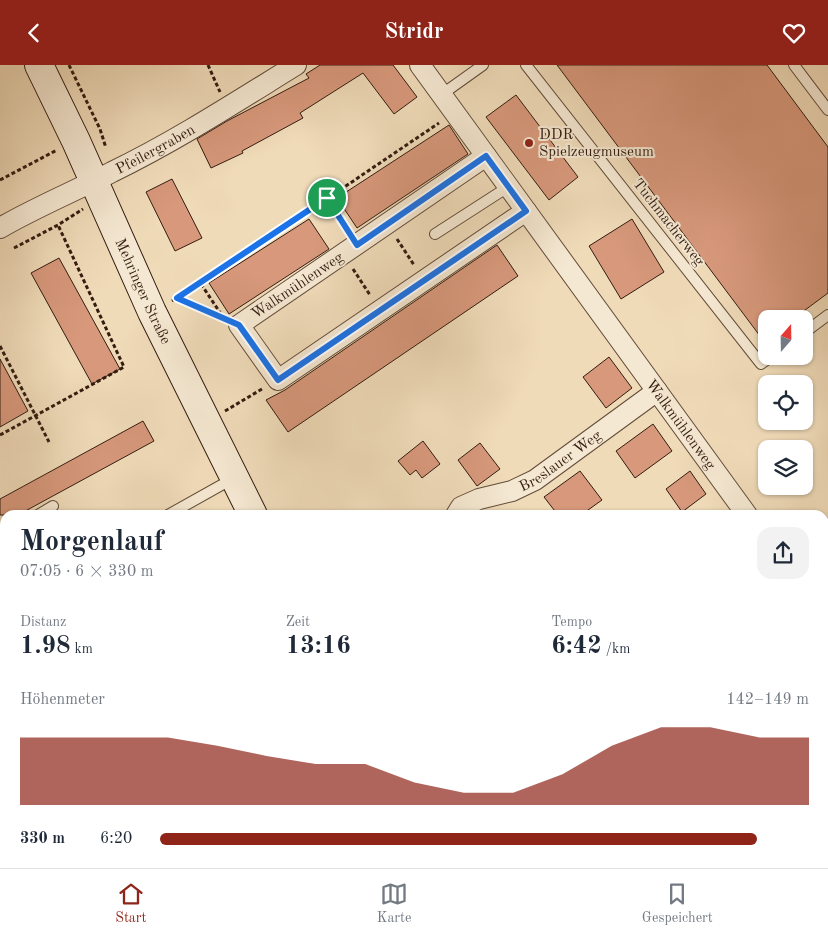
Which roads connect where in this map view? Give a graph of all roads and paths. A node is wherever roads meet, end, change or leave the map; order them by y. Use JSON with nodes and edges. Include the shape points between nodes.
{"nodes":[{"id":1,"x":39,"y":65,"type":"edge"},
{"id":2,"x":208,"y":65,"type":"edge"},
{"id":3,"x":296,"y":65,"type":"edge"},
{"id":4,"x":420,"y":65,"type":"edge"},
{"id":5,"x":484,"y":65,"type":"edge"},
{"id":6,"x":526,"y":65,"type":"edge"},
{"id":7,"x":794,"y":65,"type":"edge"},
{"id":8,"x":441,"y":95,"type":"junction"},
{"id":9,"x":227,"y":108,"type":"junction"},
{"id":10,"x":828,"y":110,"type":"edge"},
{"id":11,"x":454,"y":113,"type":"junction"},
{"id":12,"x":76,"y":141,"type":"junction"},
{"id":13,"x":486,"y":156,"type":"junction"},
{"id":14,"x":0,"y":180,"type":"edge"},
{"id":15,"x":94,"y":181,"type":"junction"},
{"id":16,"x":508,"y":187,"type":"junction"},
{"id":17,"x":327,"y":198,"type":"junction"},
{"id":18,"x":85,"y":208,"type":"dead end"},
{"id":19,"x":526,"y":211,"type":"junction"},
{"id":20,"x":2,"y":220,"type":"edge"},
{"id":21,"x":386,"y":224,"type":"junction"},
{"id":22,"x":58,"y":225,"type":"junction"},
{"id":23,"x":435,"y":234,"type":"dead end"},
{"id":24,"x":14,"y":248,"type":"dead end"},
{"id":25,"x":350,"y":249,"type":"junction"},
{"id":26,"x":424,"y":280,"type":"junction"},
{"id":27,"x":201,"y":284,"type":"junction"},
{"id":28,"x":177,"y":298,"type":"junction"},
{"id":29,"x":171,"y":302,"type":"dead end"},
{"id":30,"x":380,"y":310,"type":"junction"},
{"id":31,"x":828,"y":315,"type":"edge"},
{"id":32,"x":231,"y":322,"type":"junction"},
{"id":33,"x":813,"y":326,"type":"edge"},
{"id":34,"x":0,"y":346,"type":"edge"},
{"id":35,"x":758,"y":360,"type":"edge"},
{"id":36,"x":278,"y":380,"type":"junction"},
{"id":37,"x":657,"y":391,"type":"junction"},
{"id":38,"x":35,"y":415,"type":"junction"},
{"id":39,"x":207,"y":421,"type":"junction"},
{"id":40,"x":0,"y":435,"type":"edge"},
{"id":41,"x":49,"y":442,"type":"dead end"},
{"id":42,"x":235,"y":477,"type":"junction"},
{"id":43,"x":53,"y":506,"type":"dead end"},
{"id":44,"x":46,"y":510,"type":"edge"},
{"id":45,"x":177,"y":510,"type":"edge"},
{"id":46,"x":251,"y":510,"type":"edge"},
{"id":47,"x":460,"y":510,"type":"edge"},
{"id":48,"x":743,"y":510,"type":"edge"}],
"edges":[{"from":1,"to":12,"type":"main road","name":"Mehringer Straße"},
{"from":2,"to":9,"type":"path"},
{"from":3,"to":9,"type":"street","name":"Pfeilergraben"},
{"from":4,"to":8,"type":"street","name":"Walkmühlenweg"},
{"from":5,"to":8,"type":"lane"},
{"from":6,"to":35,"type":"lane","name":"Tuchmacherweg"},
{"from":7,"to":10,"type":"lane"},
{"from":8,"to":11,"type":"street","name":"Walkmühlenweg"},
{"from":9,"to":15,"type":"street","name":"Pfeilergraben"},
{"from":11,"to":13,"type":"street","name":"Walkmühlenweg"},
{"from":11,"to":17,"type":"path"},
{"from":12,"to":14,"type":"path"},
{"from":12,"to":15,"type":"main road","name":"Mehringer Straße"},
{"from":13,"to":16,"type":"street","name":"Walkmühlenweg"},
{"from":13,"to":21,"type":"street","name":"Walkmühlenweg"},
{"from":15,"to":20,"type":"street","name":"Pfeilergraben"},
{"from":15,"to":39,"type":"main road","name":"Mehringer Straße","via":[[152,312]]},
{"from":16,"to":19,"type":"street","name":"Walkmühlenweg"},
{"from":16,"to":23,"type":"lane"},
{"from":17,"to":25,"type":"path"},
{"from":17,"to":27,"type":"path"},
{"from":18,"to":22,"type":"path"},
{"from":19,"to":26,"type":"street"},
{"from":19,"to":37,"type":"street","name":"Walkmühlenweg"},
{"from":21,"to":25,"type":"street","name":"Walkmühlenweg"},
{"from":21,"to":26,"type":"path"},
{"from":22,"to":24,"type":"path"},
{"from":22,"to":38,"type":"path","via":[[124,367]]},
{"from":25,"to":30,"type":"path"},
{"from":25,"to":32,"type":"street","name":"Walkmühlenweg"},
{"from":26,"to":30,"type":"street"},
{"from":27,"to":28,"type":"path"},
{"from":27,"to":32,"type":"path"},
{"from":28,"to":29,"type":"path"},
{"from":28,"to":32,"type":"path"},
{"from":30,"to":36,"type":"street"},
{"from":31,"to":33,"type":"lane"},
{"from":32,"to":36,"type":"street","name":"Walkmühlenweg"},
{"from":34,"to":38,"type":"path"},
{"from":36,"to":39,"type":"path"},
{"from":37,"to":47,"type":"street","name":"Breslauer Weg","via":[[535,480],[512,491],[479,499]]},
{"from":37,"to":48,"type":"street","name":"Walkmühlenweg"},
{"from":38,"to":40,"type":"path"},
{"from":38,"to":41,"type":"path"},
{"from":39,"to":42,"type":"main road","name":"Mehringer Straße"},
{"from":42,"to":45,"type":"lane"},
{"from":42,"to":46,"type":"main road","name":"Mehringer Straße"},
{"from":43,"to":44,"type":"lane"}]}
